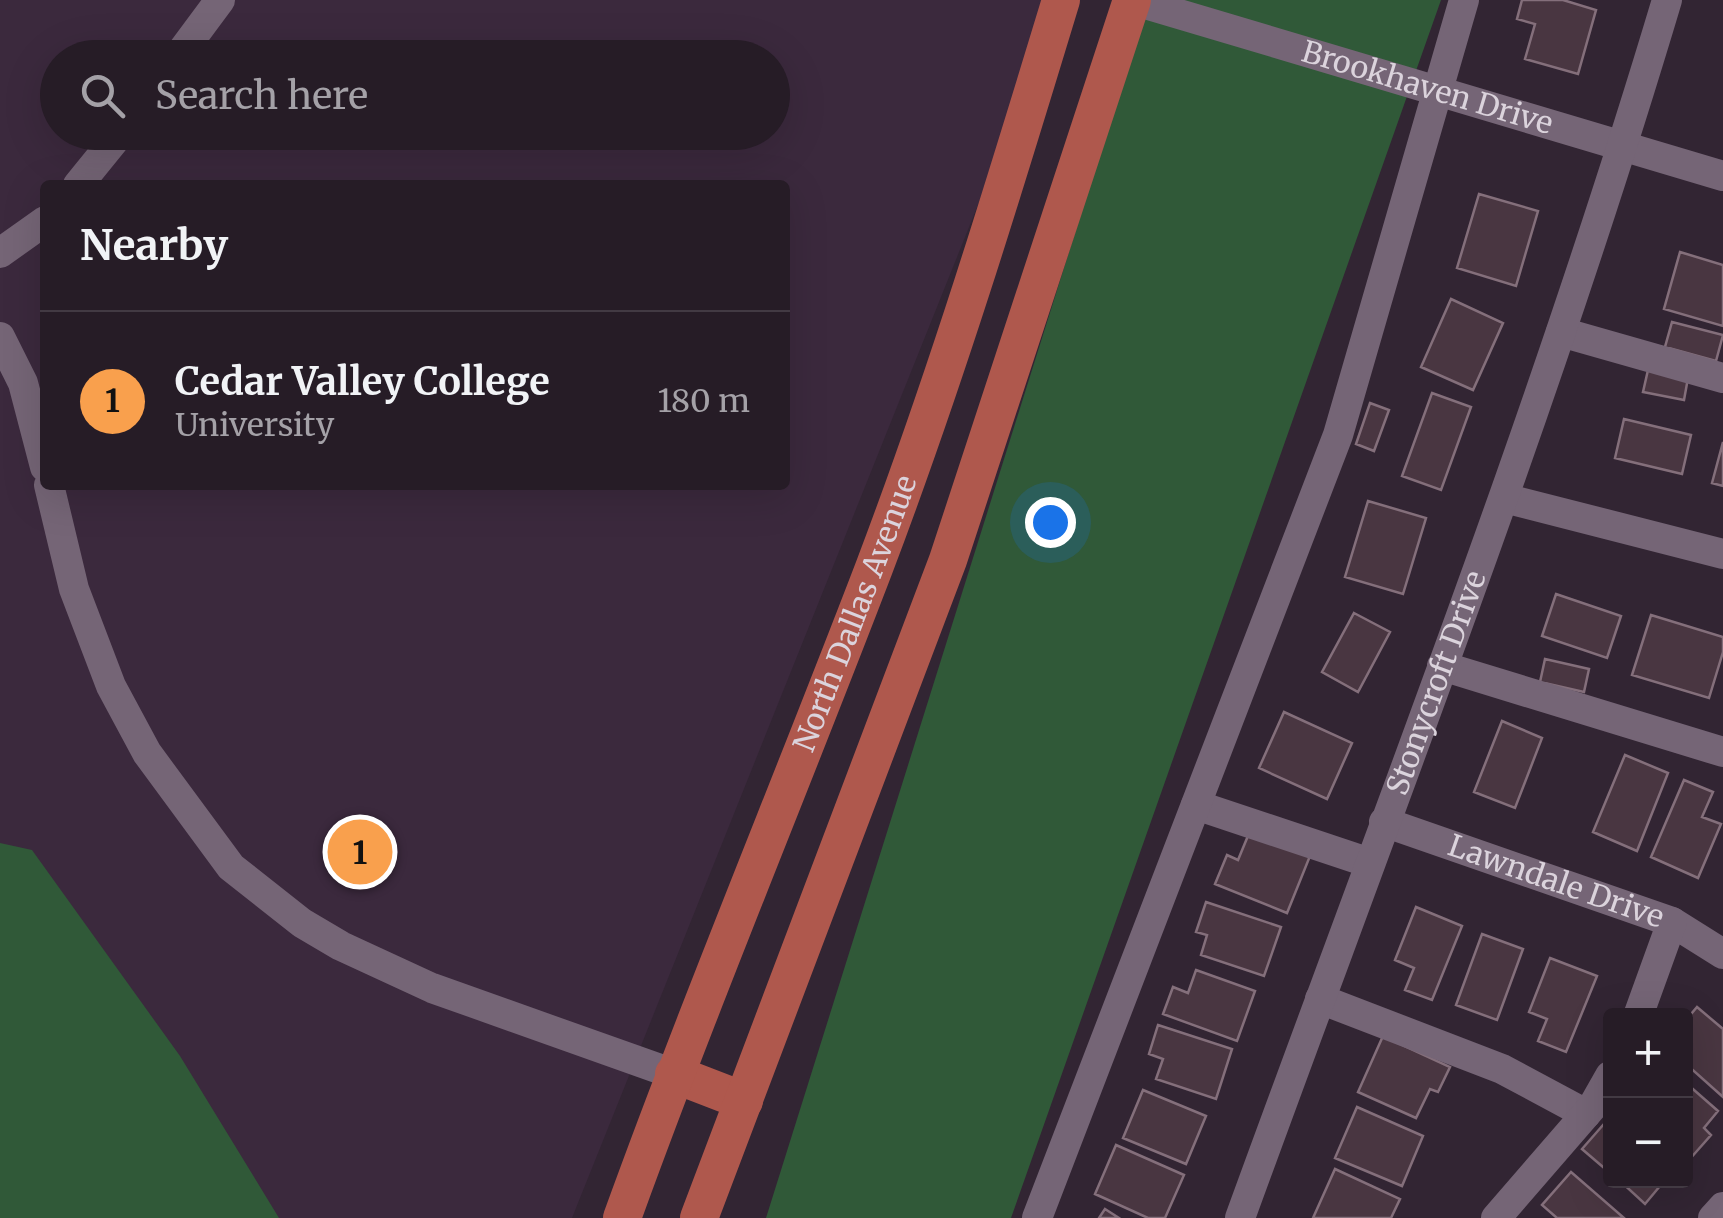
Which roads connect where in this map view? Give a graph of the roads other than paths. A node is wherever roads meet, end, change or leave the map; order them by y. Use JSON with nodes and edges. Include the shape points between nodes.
{"nodes":[{"id":1,"x":220,"y":0,"type":"edge"},
{"id":2,"x":1061,"y":0,"type":"edge"},
{"id":3,"x":1132,"y":0,"type":"edge"},
{"id":4,"x":1464,"y":0,"type":"edge"},
{"id":5,"x":1667,"y":0,"type":"edge"},
{"id":6,"x":190,"y":40,"type":"edge"},
{"id":7,"x":1439,"y":91,"type":"junction"},
{"id":8,"x":1624,"y":146,"type":"junction"},
{"id":9,"x":106,"y":150,"type":"edge"},
{"id":10,"x":1723,"y":176,"type":"edge"},
{"id":11,"x":82,"y":180,"type":"edge"},
{"id":12,"x":40,"y":225,"type":"edge"},
{"id":13,"x":0,"y":253,"type":"edge"},
{"id":14,"x":1560,"y":332,"type":"junction"},
{"id":15,"x":0,"y":337,"type":"edge"},
{"id":16,"x":1723,"y":378,"type":"edge"},
{"id":17,"x":40,"y":448,"type":"edge"},
{"id":18,"x":50,"y":490,"type":"edge"},
{"id":19,"x":1504,"y":498,"type":"junction"},
{"id":20,"x":1723,"y":554,"type":"edge"},
{"id":21,"x":1442,"y":666,"type":"junction"},
{"id":22,"x":1723,"y":752,"type":"edge"},
{"id":23,"x":1196,"y":805,"type":"junction"},
{"id":24,"x":1384,"y":822,"type":"junction"},
{"id":25,"x":1370,"y":863,"type":"junction"},
{"id":26,"x":1672,"y":922,"type":"junction"},
{"id":27,"x":1723,"y":954,"type":"edge"},
{"id":28,"x":1320,"y":998,"type":"junction"},
{"id":29,"x":1641,"y":1008,"type":"edge"},
{"id":30,"x":674,"y":1074,"type":"junction"},
{"id":31,"x":1603,"y":1087,"type":"edge"},
{"id":32,"x":744,"y":1101,"type":"junction"},
{"id":33,"x":1586,"y":1114,"type":"junction"},
{"id":34,"x":1723,"y":1207,"type":"edge"},
{"id":35,"x":622,"y":1218,"type":"edge"},
{"id":36,"x":700,"y":1218,"type":"edge"},
{"id":37,"x":1037,"y":1218,"type":"edge"},
{"id":38,"x":1240,"y":1218,"type":"edge"},
{"id":39,"x":1496,"y":1218,"type":"edge"},
{"id":40,"x":1713,"y":1218,"type":"edge"}],
"edges":[{"from":1,"to":6,"type":"street"},
{"from":2,"to":30,"type":"main road","name":"North Dallas Avenue","via":[[973,290],[901,492]]},
{"from":3,"to":7,"type":"street","name":"Brookhaven Drive"},
{"from":3,"to":32,"type":"main road","via":[[948,560]]},
{"from":4,"to":7,"type":"street"},
{"from":5,"to":8,"type":"street","name":"Stonycroft Drive"},
{"from":7,"to":8,"type":"street","name":"Brookhaven Drive"},
{"from":7,"to":23,"type":"street","via":[[1338,435]]},
{"from":8,"to":10,"type":"street","name":"Brookhaven Drive"},
{"from":8,"to":14,"type":"street","name":"Stonycroft Drive"},
{"from":9,"to":11,"type":"street"},
{"from":12,"to":13,"type":"street"},
{"from":14,"to":16,"type":"street"},
{"from":14,"to":19,"type":"street","name":"Stonycroft Drive"},
{"from":15,"to":17,"type":"street","via":[[23,383]]},
{"from":18,"to":30,"type":"street","via":[[74,590],[111,686],[148,752],[231,867],[302,923],[371,960]]},
{"from":19,"to":20,"type":"street"},
{"from":19,"to":21,"type":"street","name":"Stonycroft Drive"},
{"from":21,"to":22,"type":"street"},
{"from":21,"to":24,"type":"street","name":"Stonycroft Drive"},
{"from":23,"to":25,"type":"street"},
{"from":23,"to":37,"type":"street"},
{"from":24,"to":25,"type":"street","name":"Stonycroft Drive"},
{"from":24,"to":26,"type":"street","name":"Lawndale Drive"},
{"from":25,"to":28,"type":"street","name":"Stonycroft Drive"},
{"from":26,"to":27,"type":"street","name":"Lawndale Drive"},
{"from":26,"to":29,"type":"street"},
{"from":28,"to":33,"type":"street","via":[[1502,1068]]},
{"from":28,"to":38,"type":"street","name":"Stonycroft Drive"},
{"from":30,"to":32,"type":"main road"},
{"from":30,"to":35,"type":"main road","name":"North Dallas Avenue"},
{"from":31,"to":33,"type":"street"},
{"from":32,"to":36,"type":"main road"},
{"from":33,"to":39,"type":"street"},
{"from":34,"to":40,"type":"street"}]}
